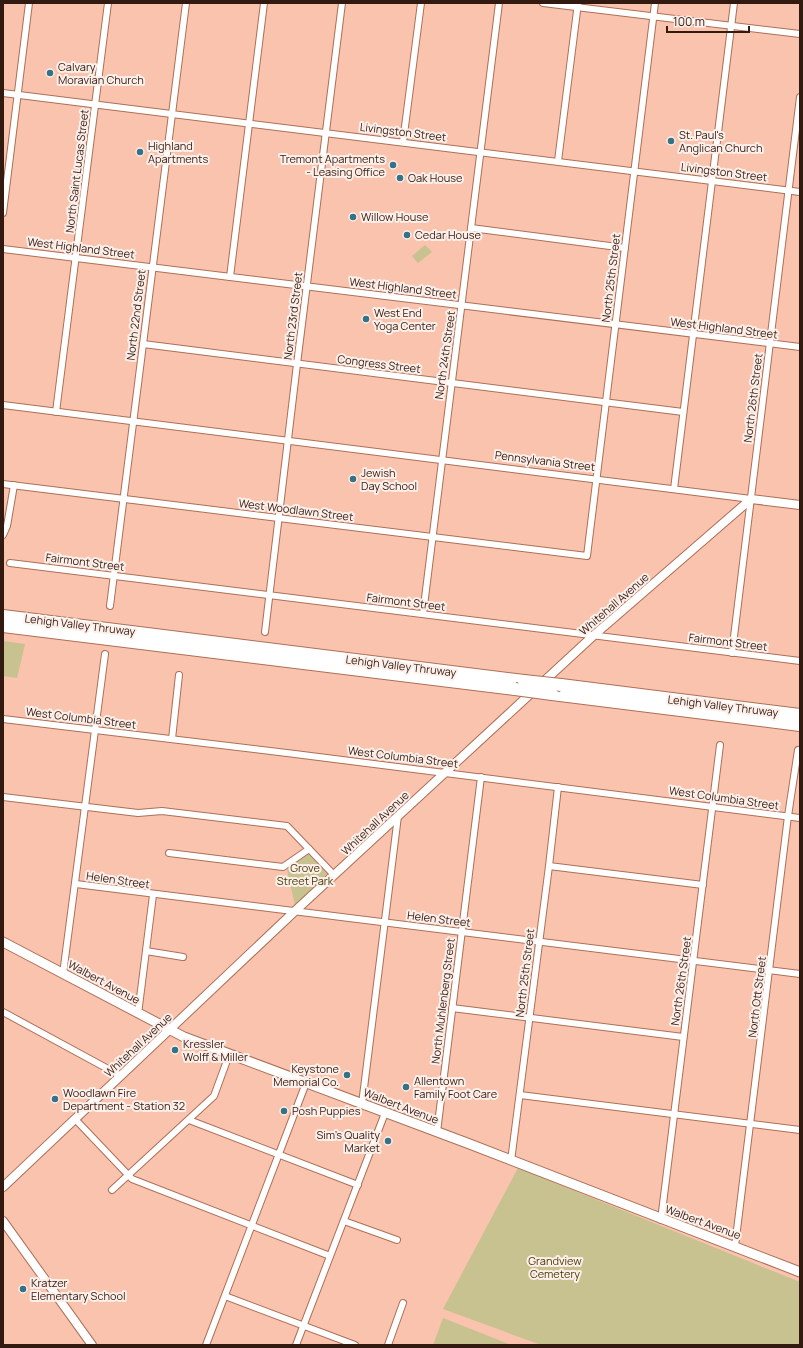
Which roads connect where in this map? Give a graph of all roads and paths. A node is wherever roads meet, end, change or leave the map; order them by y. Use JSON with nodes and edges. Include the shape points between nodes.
{"nodes":[{"id":1,"x":29,"y":3,"type":"edge"},
{"id":2,"x":108,"y":3,"type":"edge"},
{"id":3,"x":186,"y":3,"type":"edge"},
{"id":4,"x":264,"y":3,"type":"edge"},
{"id":5,"x":342,"y":3,"type":"edge"},
{"id":6,"x":421,"y":3,"type":"edge"},
{"id":7,"x":499,"y":3,"type":"edge"},
{"id":8,"x":542,"y":3,"type":"edge"},
{"id":9,"x":656,"y":3,"type":"edge"},
{"id":10,"x":734,"y":3,"type":"edge"},
{"id":11,"x":577,"y":5,"type":"edge"},
{"id":12,"x":654,"y":16,"type":"junction"},
{"id":13,"x":731,"y":26,"type":"junction"},
{"id":14,"x":800,"y":34,"type":"edge"},
{"id":15,"x":3,"y":93,"type":"edge"},
{"id":16,"x":18,"y":95,"type":"junction"},
{"id":17,"x":800,"y":98,"type":"edge"},
{"id":18,"x":95,"y":104,"type":"junction"},
{"id":19,"x":172,"y":114,"type":"junction"},
{"id":20,"x":250,"y":122,"type":"junction"},
{"id":21,"x":326,"y":132,"type":"junction"},
{"id":22,"x":404,"y":142,"type":"junction"},
{"id":23,"x":481,"y":152,"type":"junction"},
{"id":24,"x":558,"y":162,"type":"junction"},
{"id":25,"x":635,"y":171,"type":"junction"},
{"id":26,"x":712,"y":181,"type":"junction"},
{"id":27,"x":788,"y":190,"type":"junction"},
{"id":28,"x":800,"y":192,"type":"edge"},
{"id":29,"x":3,"y":213,"type":"edge"},
{"id":30,"x":471,"y":228,"type":"junction"},
{"id":31,"x":3,"y":248,"type":"edge"},
{"id":32,"x":625,"y":248,"type":"junction"},
{"id":33,"x":76,"y":258,"type":"junction"},
{"id":34,"x":152,"y":267,"type":"junction"},
{"id":35,"x":230,"y":277,"type":"junction"},
{"id":36,"x":307,"y":286,"type":"junction"},
{"id":37,"x":462,"y":305,"type":"junction"},
{"id":38,"x":615,"y":325,"type":"junction"},
{"id":39,"x":693,"y":335,"type":"junction"},
{"id":40,"x":143,"y":344,"type":"junction"},
{"id":41,"x":770,"y":344,"type":"junction"},
{"id":42,"x":800,"y":348,"type":"edge"},
{"id":43,"x":297,"y":364,"type":"junction"},
{"id":44,"x":451,"y":383,"type":"junction"},
{"id":45,"x":607,"y":403,"type":"junction"},
{"id":46,"x":3,"y":405,"type":"edge"},
{"id":47,"x":56,"y":412,"type":"junction"},
{"id":48,"x":683,"y":412,"type":"junction"},
{"id":49,"x":134,"y":422,"type":"junction"},
{"id":50,"x":288,"y":441,"type":"junction"},
{"id":51,"x":442,"y":460,"type":"junction"},
{"id":52,"x":596,"y":479,"type":"junction"},
{"id":53,"x":3,"y":484,"type":"edge"},
{"id":54,"x":14,"y":486,"type":"junction"},
{"id":55,"x":674,"y":489,"type":"junction"},
{"id":56,"x":124,"y":499,"type":"junction"},
{"id":57,"x":751,"y":499,"type":"junction"},
{"id":58,"x":800,"y":505,"type":"edge"},
{"id":59,"x":278,"y":518,"type":"junction"},
{"id":60,"x":3,"y":536,"type":"edge"},
{"id":61,"x":432,"y":537,"type":"junction"},
{"id":62,"x":587,"y":556,"type":"joint"},
{"id":63,"x":10,"y":563,"type":"dead end"},
{"id":64,"x":114,"y":576,"type":"junction"},
{"id":65,"x":269,"y":596,"type":"junction"},
{"id":66,"x":110,"y":606,"type":"dead end"},
{"id":67,"x":423,"y":614,"type":"junction"},
{"id":68,"x":3,"y":616,"type":"edge"},
{"id":69,"x":3,"y":626,"type":"edge"},
{"id":70,"x":265,"y":632,"type":"dead end"},
{"id":71,"x":593,"y":636,"type":"junction"},
{"id":72,"x":732,"y":653,"type":"junction"},
{"id":73,"x":105,"y":654,"type":"dead end"},
{"id":74,"x":800,"y":661,"type":"edge"},
{"id":75,"x":179,"y":675,"type":"dead end"},
{"id":76,"x":800,"y":715,"type":"edge"},
{"id":77,"x":3,"y":719,"type":"edge"},
{"id":78,"x":800,"y":725,"type":"edge"},
{"id":79,"x":94,"y":730,"type":"junction"},
{"id":80,"x":172,"y":739,"type":"junction"},
{"id":81,"x":720,"y":745,"type":"dead end"},
{"id":82,"x":798,"y":750,"type":"dead end"},
{"id":83,"x":445,"y":772,"type":"junction"},
{"id":84,"x":481,"y":777,"type":"junction"},
{"id":85,"x":558,"y":787,"type":"junction"},
{"id":86,"x":3,"y":797,"type":"edge"},
{"id":87,"x":713,"y":806,"type":"junction"},
{"id":88,"x":85,"y":807,"type":"junction"},
{"id":89,"x":398,"y":816,"type":"junction"},
{"id":90,"x":788,"y":816,"type":"junction"},
{"id":91,"x":800,"y":818,"type":"edge"},
{"id":92,"x":309,"y":849,"type":"junction"},
{"id":93,"x":168,"y":853,"type":"dead end"},
{"id":94,"x":549,"y":866,"type":"junction"},
{"id":95,"x":334,"y":875,"type":"junction"},
{"id":96,"x":76,"y":884,"type":"junction"},
{"id":97,"x":703,"y":885,"type":"junction"},
{"id":98,"x":153,"y":894,"type":"junction"},
{"id":99,"x":295,"y":911,"type":"junction"},
{"id":100,"x":386,"y":922,"type":"junction"},
{"id":101,"x":462,"y":932,"type":"junction"},
{"id":102,"x":538,"y":941,"type":"junction"},
{"id":103,"x":3,"y":942,"type":"edge"},
{"id":104,"x":146,"y":951,"type":"junction"},
{"id":105,"x":183,"y":957,"type":"dead end"},
{"id":106,"x":694,"y":960,"type":"junction"},
{"id":107,"x":770,"y":970,"type":"junction"},
{"id":108,"x":63,"y":974,"type":"junction"},
{"id":109,"x":800,"y":974,"type":"edge"},
{"id":110,"x":452,"y":1008,"type":"junction"},
{"id":111,"x":3,"y":1012,"type":"edge"},
{"id":112,"x":138,"y":1014,"type":"junction"},
{"id":113,"x":529,"y":1018,"type":"junction"},
{"id":114,"x":170,"y":1030,"type":"junction"},
{"id":115,"x":683,"y":1037,"type":"junction"},
{"id":116,"x":229,"y":1055,"type":"junction"},
{"id":117,"x":121,"y":1076,"type":"junction"},
{"id":118,"x":306,"y":1083,"type":"junction"},
{"id":119,"x":520,"y":1095,"type":"junction"},
{"id":120,"x":362,"y":1104,"type":"junction"},
{"id":121,"x":385,"y":1113,"type":"junction"},
{"id":122,"x":674,"y":1115,"type":"junction"},
{"id":123,"x":75,"y":1119,"type":"junction"},
{"id":124,"x":188,"y":1120,"type":"junction"},
{"id":125,"x":751,"y":1125,"type":"junction"},
{"id":126,"x":800,"y":1130,"type":"edge"},
{"id":127,"x":437,"y":1132,"type":"junction"},
{"id":128,"x":278,"y":1155,"type":"junction"},
{"id":129,"x":511,"y":1161,"type":"junction"},
{"id":130,"x":128,"y":1176,"type":"junction"},
{"id":131,"x":358,"y":1185,"type":"junction"},
{"id":132,"x":3,"y":1187,"type":"edge"},
{"id":133,"x":112,"y":1190,"type":"dead end"},
{"id":134,"x":661,"y":1220,"type":"junction"},
{"id":135,"x":3,"y":1221,"type":"edge"},
{"id":136,"x":344,"y":1221,"type":"junction"},
{"id":137,"x":251,"y":1225,"type":"junction"},
{"id":138,"x":397,"y":1240,"type":"dead end"},
{"id":139,"x":734,"y":1246,"type":"junction"},
{"id":140,"x":330,"y":1256,"type":"junction"},
{"id":141,"x":800,"y":1272,"type":"edge"},
{"id":142,"x":224,"y":1296,"type":"junction"},
{"id":143,"x":403,"y":1303,"type":"dead end"},
{"id":144,"x":304,"y":1326,"type":"junction"},
{"id":145,"x":92,"y":1345,"type":"edge"},
{"id":146,"x":206,"y":1345,"type":"edge"},
{"id":147,"x":296,"y":1345,"type":"edge"},
{"id":148,"x":355,"y":1345,"type":"edge"},
{"id":149,"x":388,"y":1345,"type":"edge"}],
"edges":[{"from":1,"to":16,"type":"street"},
{"from":2,"to":18,"type":"street","name":"North Saint Lucas Street"},
{"from":3,"to":19,"type":"street","name":"North 22nd Street"},
{"from":4,"to":20,"type":"street"},
{"from":5,"to":21,"type":"street","name":"North 23rd Street"},
{"from":6,"to":22,"type":"street"},
{"from":7,"to":23,"type":"street","name":"North 24th Street"},
{"from":8,"to":11,"type":"street"},
{"from":9,"to":12,"type":"street","name":"North 25th Street"},
{"from":10,"to":13,"type":"street"},
{"from":11,"to":12,"type":"street"},
{"from":11,"to":24,"type":"street"},
{"from":12,"to":13,"type":"street"},
{"from":12,"to":25,"type":"street","name":"North 25th Street"},
{"from":13,"to":14,"type":"street"},
{"from":13,"to":26,"type":"street"},
{"from":15,"to":16,"type":"street","name":"Livingston Street"},
{"from":16,"to":18,"type":"street","name":"Livingston Street"},
{"from":16,"to":29,"type":"street"},
{"from":17,"to":27,"type":"street","name":"North 26th Street"},
{"from":18,"to":19,"type":"street","name":"Livingston Street"},
{"from":18,"to":33,"type":"street","name":"North Saint Lucas Street"},
{"from":19,"to":20,"type":"street","name":"Livingston Street"},
{"from":19,"to":34,"type":"street","name":"North 22nd Street"},
{"from":20,"to":21,"type":"street","name":"Livingston Street"},
{"from":20,"to":35,"type":"street"},
{"from":21,"to":22,"type":"street","name":"Livingston Street"},
{"from":21,"to":36,"type":"street","name":"North 23rd Street"},
{"from":22,"to":23,"type":"street","name":"Livingston Street"},
{"from":23,"to":24,"type":"street","name":"Livingston Street"},
{"from":23,"to":30,"type":"street","name":"North 24th Street"},
{"from":24,"to":25,"type":"street","name":"Livingston Street"},
{"from":25,"to":26,"type":"street","name":"Livingston Street"},
{"from":25,"to":32,"type":"street","name":"North 25th Street"},
{"from":26,"to":27,"type":"street","name":"Livingston Street"},
{"from":26,"to":39,"type":"street"},
{"from":27,"to":28,"type":"street","name":"Livingston Street"},
{"from":27,"to":41,"type":"street","name":"North 26th Street"},
{"from":30,"to":32,"type":"street"},
{"from":30,"to":37,"type":"street","name":"North 24th Street"},
{"from":31,"to":33,"type":"street","name":"West Highland Street"},
{"from":32,"to":38,"type":"street","name":"North 25th Street"},
{"from":33,"to":34,"type":"street","name":"West Highland Street"},
{"from":33,"to":47,"type":"street","name":"North Saint Lucas Street"},
{"from":34,"to":35,"type":"street","name":"West Highland Street"},
{"from":34,"to":40,"type":"street","name":"North 22nd Street"},
{"from":35,"to":36,"type":"street","name":"West Highland Street"},
{"from":36,"to":37,"type":"street","name":"West Highland Street"},
{"from":36,"to":43,"type":"street","name":"North 23rd Street"},
{"from":37,"to":38,"type":"street","name":"West Highland Street"},
{"from":37,"to":44,"type":"street","name":"North 24th Street"},
{"from":38,"to":39,"type":"street","name":"West Highland Street"},
{"from":38,"to":45,"type":"street","name":"North 25th Street"},
{"from":39,"to":41,"type":"street","name":"West Highland Street"},
{"from":39,"to":48,"type":"street"},
{"from":40,"to":43,"type":"street","name":"Congress Street"},
{"from":40,"to":49,"type":"street","name":"North 22nd Street"},
{"from":41,"to":42,"type":"street","name":"West Highland Street"},
{"from":41,"to":57,"type":"street","name":"North 26th Street"},
{"from":43,"to":44,"type":"street","name":"Congress Street"},
{"from":43,"to":50,"type":"street","name":"North 23rd Street"},
{"from":44,"to":45,"type":"street","name":"Congress Street"},
{"from":44,"to":51,"type":"street","name":"North 24th Street"},
{"from":45,"to":48,"type":"street","name":"Congress Street"},
{"from":45,"to":52,"type":"street","name":"North 25th Street"},
{"from":46,"to":47,"type":"street","name":"Pennsylvania Street"},
{"from":47,"to":49,"type":"street","name":"Pennsylvania Street"},
{"from":48,"to":55,"type":"street"},
{"from":49,"to":50,"type":"street","name":"Pennsylvania Street"},
{"from":49,"to":56,"type":"street","name":"North 22nd Street"},
{"from":50,"to":51,"type":"street","name":"Pennsylvania Street"},
{"from":50,"to":59,"type":"street","name":"North 23rd Street"},
{"from":51,"to":52,"type":"street","name":"Pennsylvania Street"},
{"from":51,"to":61,"type":"street","name":"North 24th Street"},
{"from":52,"to":55,"type":"street","name":"Pennsylvania Street"},
{"from":52,"to":62,"type":"street","name":"North 25th Street"},
{"from":53,"to":54,"type":"street","name":"West Woodlawn Street"},
{"from":54,"to":56,"type":"street","name":"West Woodlawn Street"},
{"from":54,"to":60,"type":"street"},
{"from":55,"to":57,"type":"street","name":"Pennsylvania Street"},
{"from":56,"to":59,"type":"street","name":"West Woodlawn Street"},
{"from":56,"to":64,"type":"street","name":"North 22nd Street"},
{"from":57,"to":58,"type":"street","name":"Pennsylvania Street"},
{"from":57,"to":71,"type":"street","name":"Whitehall Avenue"},
{"from":57,"to":72,"type":"street","name":"North 26th Street"},
{"from":59,"to":61,"type":"street","name":"West Woodlawn Street"},
{"from":59,"to":65,"type":"street","name":"North 23rd Street"},
{"from":61,"to":62,"type":"street","name":"West Woodlawn Street"},
{"from":61,"to":67,"type":"street","name":"North 24th Street"},
{"from":63,"to":64,"type":"street","name":"Fairmont Street"},
{"from":64,"to":65,"type":"street","name":"Fairmont Street"},
{"from":64,"to":66,"type":"street","name":"North 22nd Street"},
{"from":65,"to":67,"type":"street","name":"Fairmont Street"},
{"from":65,"to":70,"type":"street","name":"North 23rd Street"},
{"from":67,"to":71,"type":"street","name":"Fairmont Street"},
{"from":68,"to":76,"type":"highway","name":"Lehigh Valley Thruway","bridge":true},
{"from":69,"to":78,"type":"highway","name":"Lehigh Valley Thruway","bridge":true},
{"from":71,"to":72,"type":"street","name":"Fairmont Street"},
{"from":71,"to":83,"type":"street","name":"Whitehall Avenue"},
{"from":72,"to":74,"type":"street","name":"Fairmont Street"},
{"from":73,"to":79,"type":"street"},
{"from":75,"to":80,"type":"street"},
{"from":77,"to":79,"type":"street","name":"West Columbia Street"},
{"from":79,"to":80,"type":"street","name":"West Columbia Street"},
{"from":79,"to":88,"type":"street"},
{"from":80,"to":83,"type":"street","name":"West Columbia Street"},
{"from":81,"to":87,"type":"street","name":"North 26th Street"},
{"from":82,"to":90,"type":"street","name":"North Ott Street"},
{"from":83,"to":84,"type":"street","name":"West Columbia Street"},
{"from":83,"to":89,"type":"street","name":"Whitehall Avenue"},
{"from":84,"to":85,"type":"street","name":"West Columbia Street"},
{"from":84,"to":101,"type":"street","name":"North Muhlenberg Street"},
{"from":85,"to":87,"type":"street","name":"West Columbia Street"},
{"from":85,"to":94,"type":"street","name":"North 25th Street"},
{"from":86,"to":88,"type":"street"},
{"from":87,"to":90,"type":"street","name":"West Columbia Street"},
{"from":87,"to":97,"type":"street","name":"North 26th Street"},
{"from":88,"to":92,"type":"street","via":[[138,813],[162,812],[286,826]]},
{"from":88,"to":96,"type":"street"},
{"from":89,"to":95,"type":"street","name":"Whitehall Avenue"},
{"from":89,"to":100,"type":"street"},
{"from":90,"to":91,"type":"street","name":"West Columbia Street"},
{"from":90,"to":107,"type":"street","name":"North Ott Street"},
{"from":92,"to":93,"type":"street","via":[[283,867]]},
{"from":92,"to":95,"type":"street"},
{"from":94,"to":97,"type":"street"},
{"from":94,"to":102,"type":"street","name":"North 25th Street"},
{"from":95,"to":99,"type":"street","name":"Whitehall Avenue"},
{"from":96,"to":98,"type":"street","name":"Helen Street"},
{"from":96,"to":108,"type":"street"},
{"from":97,"to":106,"type":"street","name":"North 26th Street"},
{"from":98,"to":99,"type":"street","name":"Helen Street"},
{"from":98,"to":104,"type":"street"},
{"from":99,"to":100,"type":"street","name":"Helen Street"},
{"from":99,"to":114,"type":"street","name":"Whitehall Avenue"},
{"from":100,"to":101,"type":"street","name":"Helen Street"},
{"from":100,"to":120,"type":"street"},
{"from":101,"to":102,"type":"street","name":"Helen Street"},
{"from":101,"to":110,"type":"street","name":"North Muhlenberg Street"},
{"from":102,"to":106,"type":"street","name":"Helen Street"},
{"from":102,"to":113,"type":"street","name":"North 25th Street"},
{"from":103,"to":108,"type":"main road","name":"Walbert Avenue"},
{"from":104,"to":105,"type":"street"},
{"from":104,"to":112,"type":"street"},
{"from":106,"to":107,"type":"street","name":"Helen Street"},
{"from":106,"to":115,"type":"street","name":"North 26th Street"},
{"from":107,"to":109,"type":"street","name":"Helen Street"},
{"from":107,"to":125,"type":"street","name":"North Ott Street"},
{"from":108,"to":112,"type":"main road","name":"Walbert Avenue"},
{"from":110,"to":113,"type":"street"},
{"from":110,"to":127,"type":"street","name":"North Muhlenberg Street"},
{"from":111,"to":117,"type":"street"},
{"from":112,"to":114,"type":"main road","name":"Walbert Avenue"},
{"from":113,"to":115,"type":"street"},
{"from":113,"to":119,"type":"street","name":"North 25th Street"},
{"from":114,"to":116,"type":"main road","name":"Walbert Avenue"},
{"from":114,"to":117,"type":"street","name":"Whitehall Avenue"},
{"from":115,"to":122,"type":"street","name":"North 26th Street"},
{"from":116,"to":118,"type":"main road","name":"Walbert Avenue"},
{"from":116,"to":124,"type":"street","via":[[214,1096]]},
{"from":117,"to":123,"type":"street","name":"Whitehall Avenue"},
{"from":118,"to":120,"type":"main road","name":"Walbert Avenue"},
{"from":118,"to":128,"type":"street"},
{"from":119,"to":122,"type":"street"},
{"from":119,"to":129,"type":"street","name":"North 25th Street"},
{"from":120,"to":121,"type":"main road","name":"Walbert Avenue"},
{"from":121,"to":127,"type":"main road","name":"Walbert Avenue"},
{"from":121,"to":131,"type":"street"},
{"from":122,"to":125,"type":"street"},
{"from":122,"to":134,"type":"street","name":"North 26th Street"},
{"from":123,"to":130,"type":"street"},
{"from":123,"to":132,"type":"street","name":"Whitehall Avenue"},
{"from":124,"to":128,"type":"street"},
{"from":124,"to":130,"type":"street"},
{"from":125,"to":126,"type":"street"},
{"from":125,"to":139,"type":"street","name":"North Ott Street"},
{"from":127,"to":129,"type":"main road","name":"Walbert Avenue"},
{"from":128,"to":131,"type":"street"},
{"from":128,"to":137,"type":"street"},
{"from":129,"to":134,"type":"main road","name":"Walbert Avenue"},
{"from":130,"to":133,"type":"street"},
{"from":130,"to":137,"type":"street"},
{"from":131,"to":136,"type":"street"},
{"from":134,"to":139,"type":"main road","name":"Walbert Avenue"},
{"from":135,"to":145,"type":"street"},
{"from":136,"to":138,"type":"street"},
{"from":136,"to":140,"type":"street"},
{"from":137,"to":140,"type":"street"},
{"from":137,"to":142,"type":"street"},
{"from":139,"to":141,"type":"main road","name":"Walbert Avenue"},
{"from":140,"to":144,"type":"street"},
{"from":142,"to":144,"type":"street"},
{"from":142,"to":146,"type":"street"},
{"from":143,"to":149,"type":"street"},
{"from":144,"to":147,"type":"street"},
{"from":144,"to":148,"type":"street"}]}
